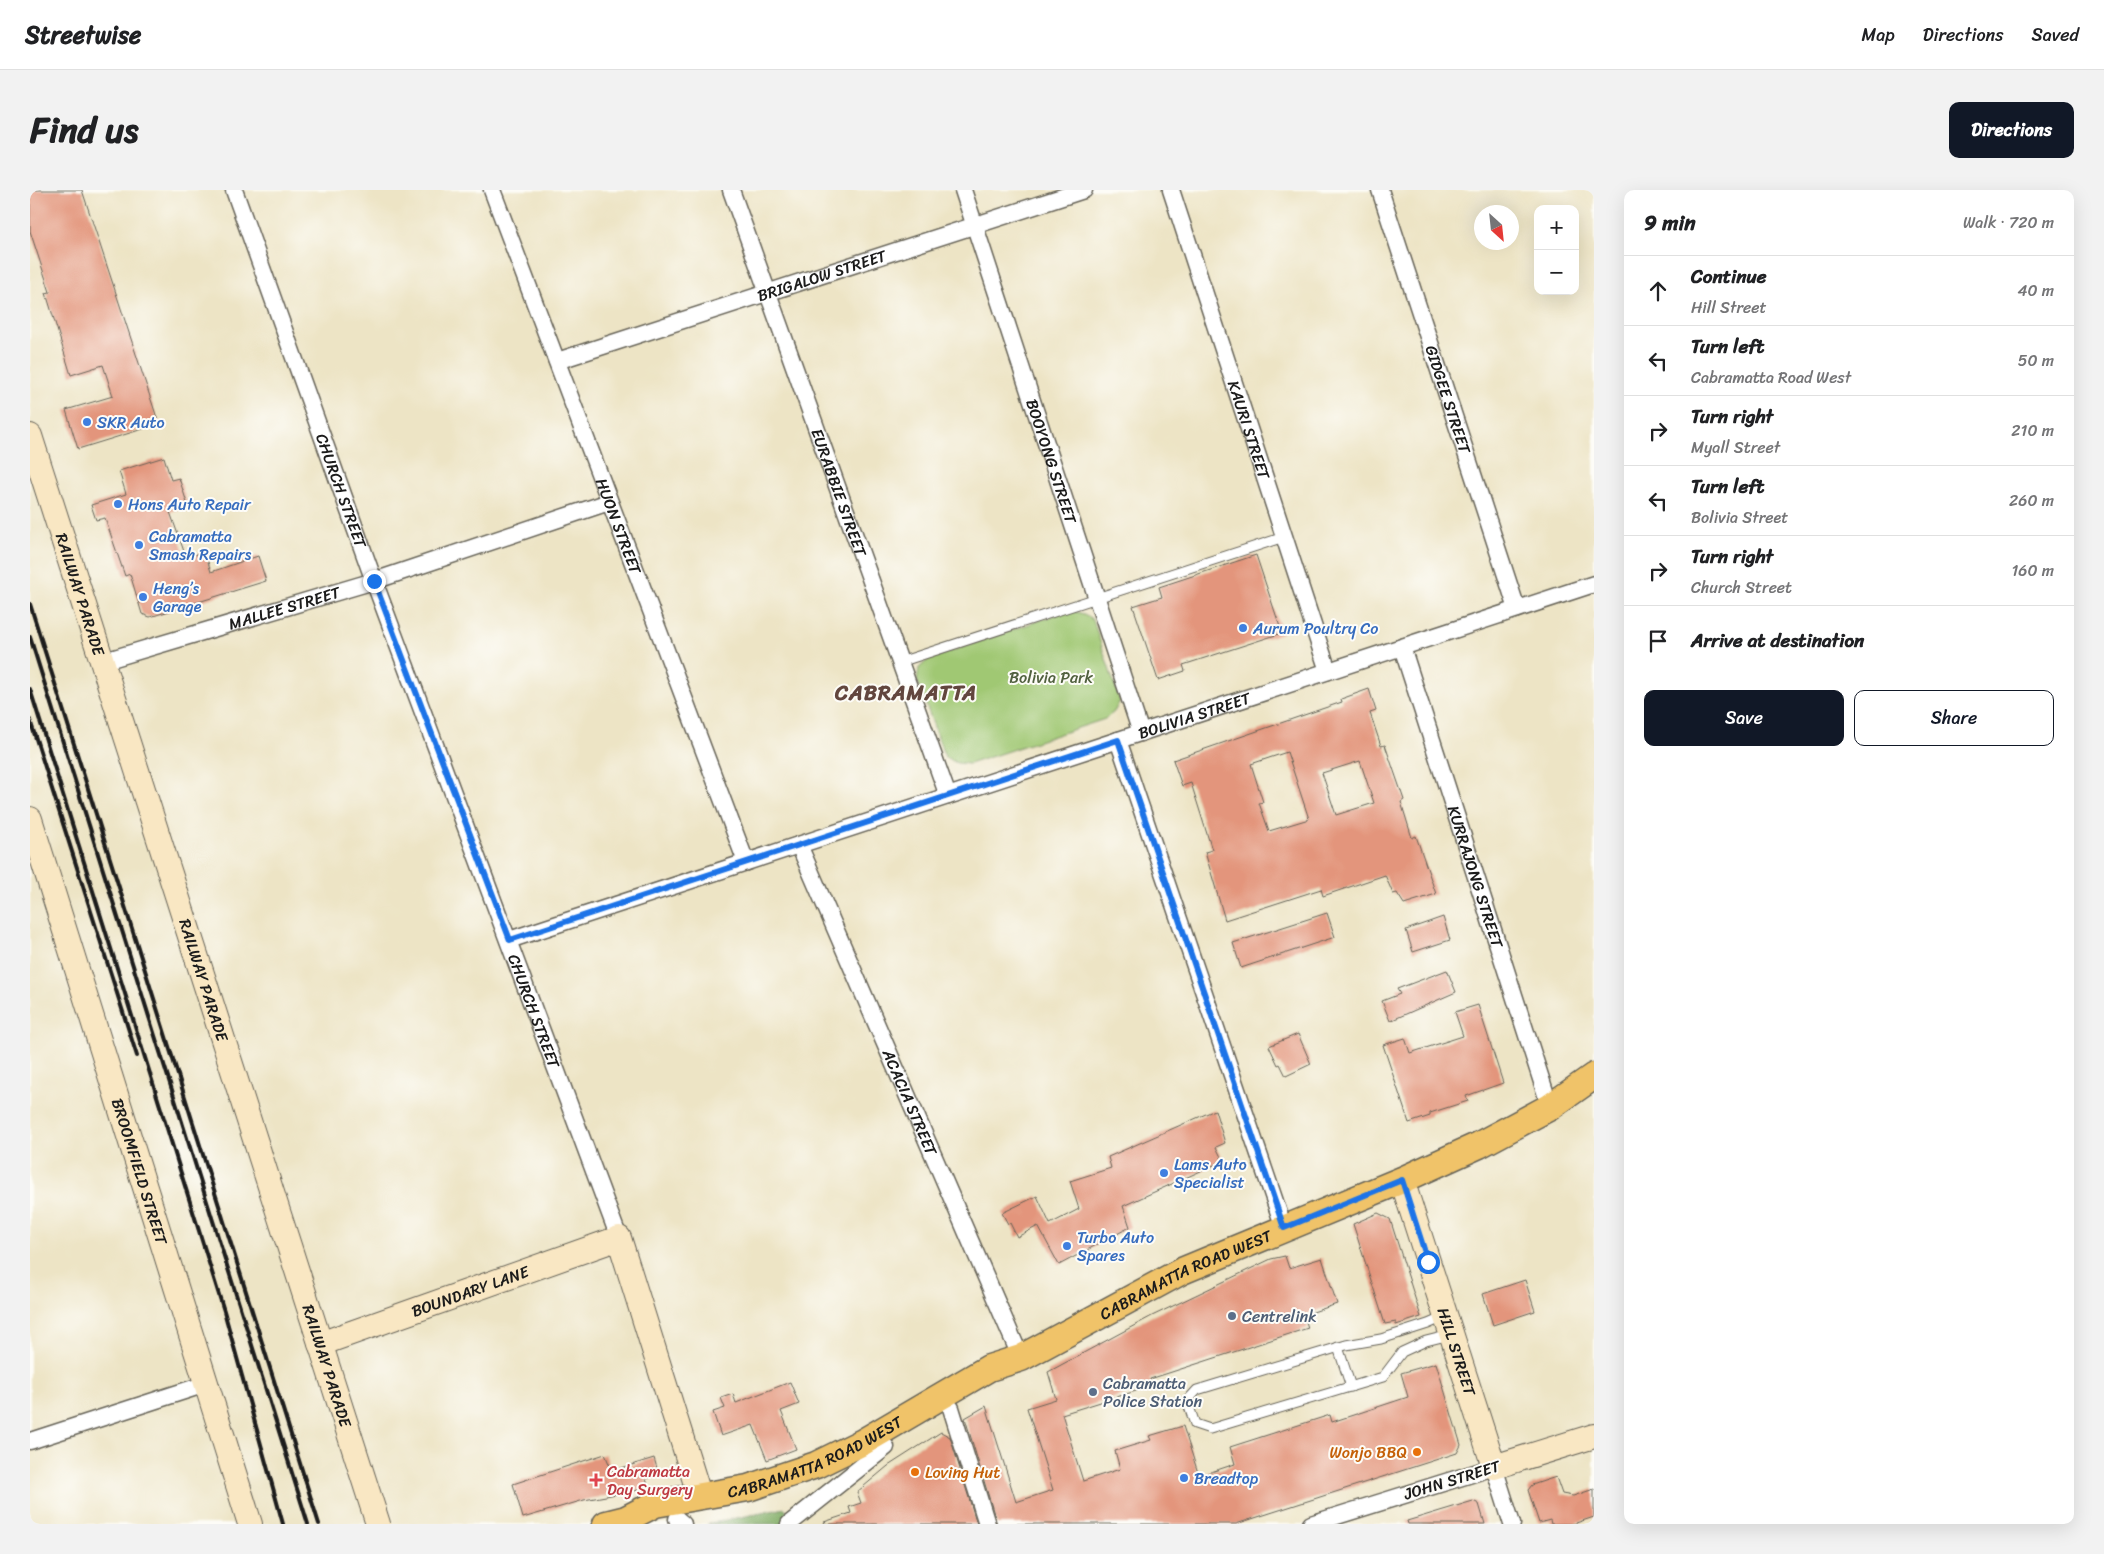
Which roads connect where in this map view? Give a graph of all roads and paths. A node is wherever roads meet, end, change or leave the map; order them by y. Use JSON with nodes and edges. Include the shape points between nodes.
{"nodes":[{"id":1,"x":234,"y":190,"type":"edge"},
{"id":2,"x":492,"y":190,"type":"edge"},
{"id":3,"x":731,"y":190,"type":"edge"},
{"id":4,"x":963,"y":190,"type":"edge"},
{"id":5,"x":1084,"y":190,"type":"edge"},
{"id":6,"x":1171,"y":190,"type":"edge"},
{"id":7,"x":1380,"y":190,"type":"edge"},
{"id":8,"x":974,"y":226,"type":"junction"},
{"id":9,"x":768,"y":293,"type":"junction"},
{"id":10,"x":557,"y":361,"type":"junction"},
{"id":11,"x":30,"y":436,"type":"edge"},
{"id":12,"x":609,"y":502,"type":"junction"},
{"id":13,"x":1284,"y":537,"type":"junction"},
{"id":14,"x":374,"y":581,"type":"junction"},
{"id":15,"x":1594,"y":584,"type":"edge"},
{"id":16,"x":1098,"y":599,"type":"junction"},
{"id":17,"x":1517,"y":610,"type":"junction"},
{"id":18,"x":1402,"y":647,"type":"junction"},
{"id":19,"x":101,"y":662,"type":"junction"},
{"id":20,"x":900,"y":662,"type":"junction"},
{"id":21,"x":1328,"y":670,"type":"junction"},
{"id":22,"x":1141,"y":733,"type":"junction"},
{"id":23,"x":1118,"y":740,"type":"junction"},
{"id":24,"x":948,"y":796,"type":"junction"},
{"id":25,"x":30,"y":819,"type":"edge"},
{"id":26,"x":799,"y":845,"type":"junction"},
{"id":27,"x":746,"y":862,"type":"junction"},
{"id":28,"x":510,"y":940,"type":"junction"},
{"id":29,"x":1594,"y":1076,"type":"edge"},
{"id":30,"x":1550,"y":1107,"type":"junction"},
{"id":31,"x":1402,"y":1180,"type":"junction"},
{"id":32,"x":1284,"y":1228,"type":"junction"},
{"id":33,"x":619,"y":1238,"type":"junction"},
{"id":34,"x":1450,"y":1325,"type":"junction"},
{"id":35,"x":320,"y":1344,"type":"junction"},
{"id":36,"x":1338,"y":1347,"type":"junction"},
{"id":37,"x":1021,"y":1358,"type":"junction"},
{"id":38,"x":206,"y":1384,"type":"junction"},
{"id":39,"x":1350,"y":1387,"type":"junction"},
{"id":40,"x":951,"y":1408,"type":"junction"},
{"id":41,"x":1594,"y":1436,"type":"edge"},
{"id":42,"x":30,"y":1441,"type":"edge"},
{"id":43,"x":886,"y":1447,"type":"junction"},
{"id":44,"x":1494,"y":1467,"type":"junction"},
{"id":45,"x":700,"y":1497,"type":"junction"},
{"id":46,"x":680,"y":1521,"type":"edge"},
{"id":47,"x":616,"y":1522,"type":"edge"},
{"id":48,"x":250,"y":1524,"type":"edge"},
{"id":49,"x":378,"y":1524,"type":"edge"},
{"id":50,"x":789,"y":1524,"type":"edge"},
{"id":51,"x":987,"y":1524,"type":"edge"},
{"id":52,"x":1311,"y":1524,"type":"edge"},
{"id":53,"x":1512,"y":1524,"type":"edge"}],
"edges":[{"from":1,"to":14,"type":"street","name":"CHURCH STREET"},
{"from":2,"to":10,"type":"street","name":"HUON STREET"},
{"from":3,"to":9,"type":"street","name":"EURABBIE STREET"},
{"from":4,"to":8,"type":"street","name":"BOOYONG STREET"},
{"from":5,"to":8,"type":"street","name":"BRIGALOW STREET"},
{"from":6,"to":13,"type":"street","name":"KAURI STREET"},
{"from":7,"to":17,"type":"street","name":"GIDGEE STREET"},
{"from":8,"to":9,"type":"street","name":"BRIGALOW STREET"},
{"from":8,"to":16,"type":"street","name":"BOOYONG STREET"},
{"from":9,"to":10,"type":"street","name":"BRIGALOW STREET"},
{"from":9,"to":20,"type":"street","name":"EURABBIE STREET"},
{"from":10,"to":12,"type":"street","name":"HUON STREET"},
{"from":11,"to":19,"type":"street","name":"RAILWAY PARADE"},
{"from":12,"to":14,"type":"street","name":"MALLEE STREET"},
{"from":12,"to":27,"type":"street","name":"HUON STREET"},
{"from":13,"to":16,"type":"lane"},
{"from":13,"to":21,"type":"street","name":"KAURI STREET"},
{"from":14,"to":19,"type":"street","name":"MALLEE STREET"},
{"from":14,"to":28,"type":"street","name":"CHURCH STREET"},
{"from":15,"to":17,"type":"street","name":"BOLIVIA STREET"},
{"from":16,"to":20,"type":"lane"},
{"from":16,"to":22,"type":"street","name":"BOOYONG STREET"},
{"from":17,"to":18,"type":"street","name":"BOLIVIA STREET"},
{"from":18,"to":21,"type":"street","name":"BOLIVIA STREET"},
{"from":18,"to":30,"type":"street","name":"KURRAJONG STREET"},
{"from":19,"to":35,"type":"street","name":"RAILWAY PARADE"},
{"from":20,"to":24,"type":"street","name":"EURABBIE STREET"},
{"from":21,"to":22,"type":"street","name":"BOLIVIA STREET"},
{"from":22,"to":23,"type":"street","name":"BOLIVIA STREET"},
{"from":23,"to":24,"type":"street","name":"BOLIVIA STREET"},
{"from":23,"to":32,"type":"street"},
{"from":24,"to":26,"type":"street","name":"BOLIVIA STREET"},
{"from":25,"to":38,"type":"street","name":"BROOMFIELD STREET"},
{"from":26,"to":27,"type":"street","name":"BOLIVIA STREET"},
{"from":26,"to":37,"type":"street","name":"ACACIA STREET"},
{"from":27,"to":28,"type":"street","name":"BOLIVIA STREET"},
{"from":28,"to":33,"type":"street","name":"CHURCH STREET"},
{"from":29,"to":30,"type":"main road","name":"CABRAMATTA ROAD WEST"},
{"from":30,"to":31,"type":"main road","name":"CABRAMATTA ROAD WEST","via":[[1479,1145]]},
{"from":31,"to":32,"type":"main road","name":"CABRAMATTA ROAD WEST"},
{"from":31,"to":34,"type":"street","name":"HILL STREET"},
{"from":32,"to":37,"type":"main road","name":"CABRAMATTA ROAD WEST","via":[[1182,1271]]},
{"from":33,"to":35,"type":"street","name":"BOUNDARY LANE"},
{"from":33,"to":45,"type":"street","name":"CHURCH STREET"},
{"from":34,"to":36,"type":"lane","via":[[1428,1324],[1381,1339]]},
{"from":34,"to":39,"type":"lane","via":[[1402,1352],[1383,1377]]},
{"from":34,"to":44,"type":"street","name":"HILL STREET"},
{"from":35,"to":49,"type":"street","name":"RAILWAY PARADE"},
{"from":36,"to":39,"type":"lane"},
{"from":36,"to":39,"type":"lane","via":[[1197,1390],[1187,1401],[1195,1424],[1210,1429]]},
{"from":37,"to":40,"type":"main road","name":"CABRAMATTA ROAD WEST","via":[[999,1380]]},
{"from":37,"to":45,"type":"main road","name":"CABRAMATTA ROAD WEST","via":[[989,1368],[863,1442],[808,1469],[748,1488]]},
{"from":38,"to":42,"type":"street"},
{"from":38,"to":48,"type":"street","name":"BROOMFIELD STREET"},
{"from":40,"to":43,"type":"main road","name":"CABRAMATTA ROAD WEST"},
{"from":40,"to":51,"type":"street"},
{"from":41,"to":44,"type":"street","name":"JOHN STREET"},
{"from":43,"to":46,"type":"main road","name":"CABRAMATTA ROAD WEST","via":[[802,1490]]},
{"from":43,"to":50,"type":"street","name":"CABRAMATTA ROAD WEST"},
{"from":44,"to":52,"type":"street","name":"JOHN STREET"},
{"from":44,"to":53,"type":"street","name":"HILL STREET"},
{"from":45,"to":47,"type":"main road","name":"CABRAMATTA ROAD WEST","via":[[655,1504]]},
{"from":46,"to":47,"type":"main road","name":"CABRAMATTA ROAD WEST"}]}
